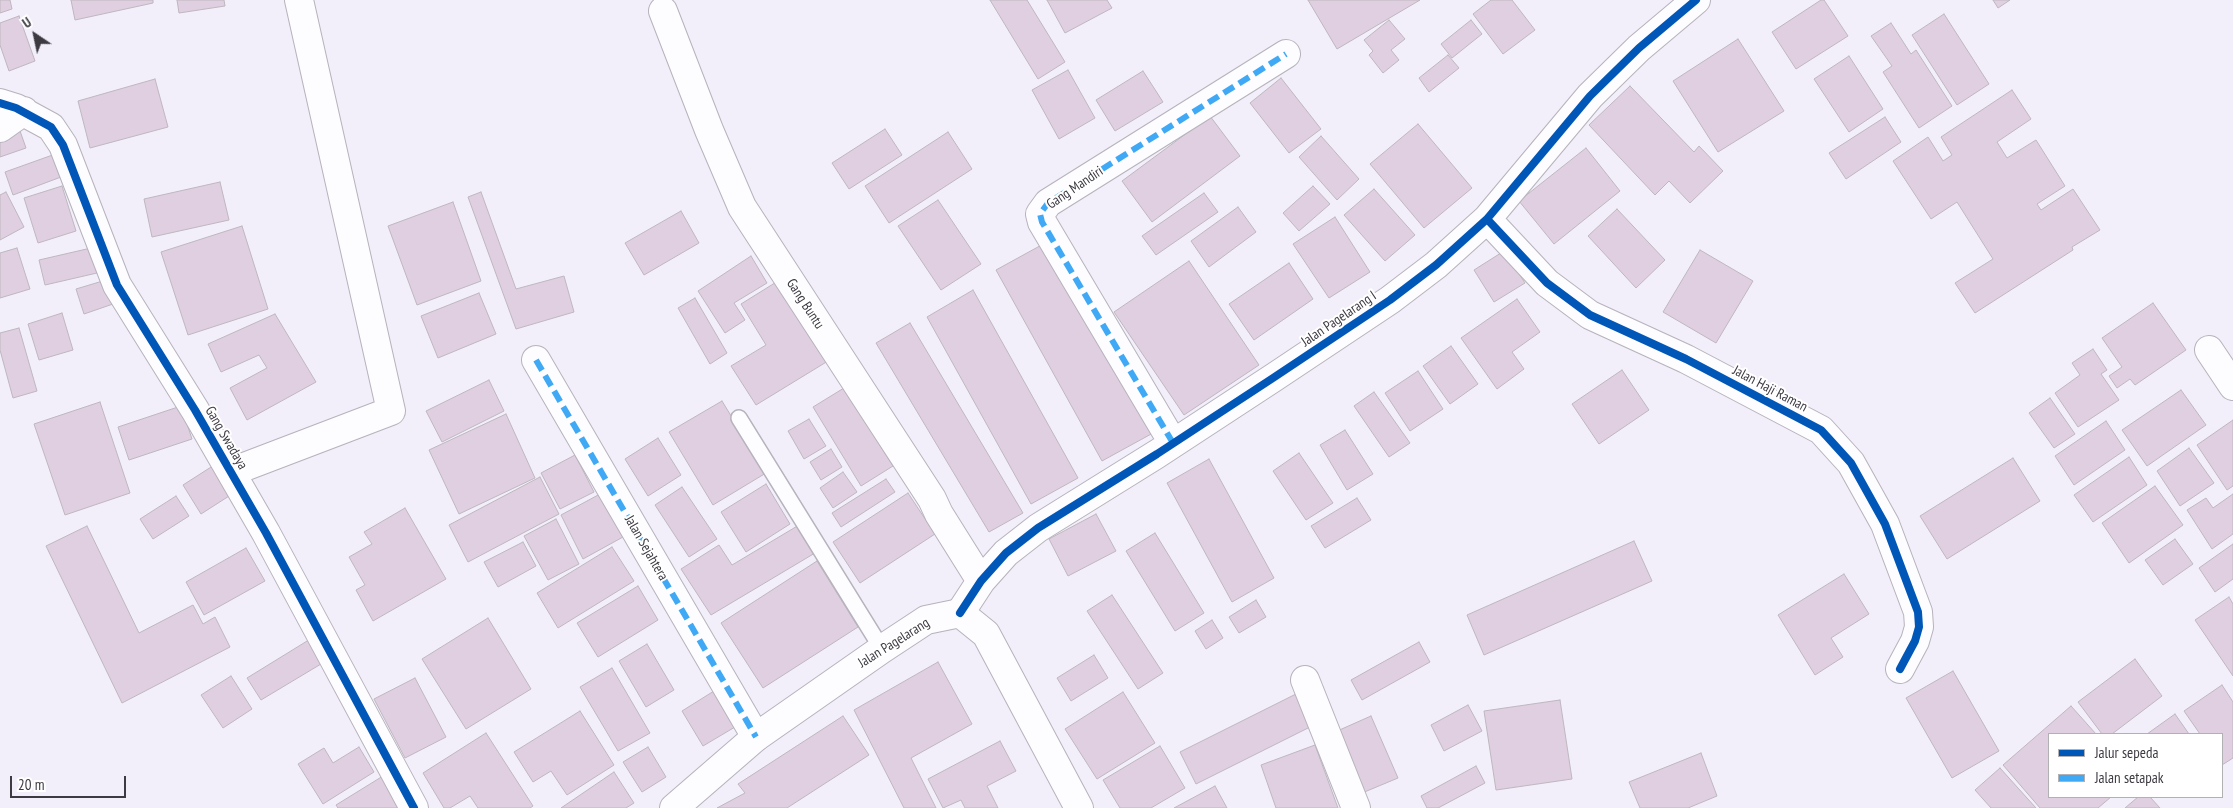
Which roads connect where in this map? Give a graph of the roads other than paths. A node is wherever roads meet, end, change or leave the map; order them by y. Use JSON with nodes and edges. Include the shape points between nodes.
{"nodes":[{"id":1,"x":298,"y":0,"type":"edge"},
{"id":2,"x":1696,"y":0,"type":"edge"},
{"id":3,"x":664,"y":11,"type":"dead end"},
{"id":4,"x":1286,"y":54,"type":"dead end"},
{"id":5,"x":12,"y":107,"type":"edge"},
{"id":6,"x":0,"y":128,"type":"edge"},
{"id":7,"x":1487,"y":218,"type":"junction"},
{"id":8,"x":2209,"y":350,"type":"dead end"},
{"id":9,"x":536,"y":360,"type":"dead end"},
{"id":10,"x":2233,"y":386,"type":"edge"},
{"id":11,"x":738,"y":418,"type":"dead end"},
{"id":12,"x":1173,"y":443,"type":"junction"},
{"id":13,"x":231,"y":472,"type":"junction"},
{"id":14,"x":981,"y":581,"type":"junction"},
{"id":15,"x":960,"y":613,"type":"junction"},
{"id":16,"x":882,"y":649,"type":"junction"},
{"id":17,"x":1900,"y":669,"type":"dead end"},
{"id":18,"x":1306,"y":680,"type":"dead end"},
{"id":19,"x":756,"y":737,"type":"junction"},
{"id":20,"x":414,"y":808,"type":"edge"},
{"id":21,"x":674,"y":808,"type":"edge"},
{"id":22,"x":1080,"y":808,"type":"edge"},
{"id":23,"x":1356,"y":808,"type":"edge"}],
"edges":[{"from":1,"to":13,"type":"street","via":[[390,411]]},
{"from":2,"to":7,"type":"street","name":"Jalan Pagelarang I","via":[[1639,48],[1590,96]]},
{"from":3,"to":14,"type":"street","name":"Gang Buntu","via":[[742,207],[932,499]]},
{"from":4,"to":12,"type":"street","name":"Gang Mandiri","via":[[1048,203],[1040,214]]},
{"from":5,"to":6,"type":"street"},
{"from":5,"to":13,"type":"street","name":"Gang Swadaya","via":[[51,127],[63,145],[117,285]]},
{"from":7,"to":12,"type":"street","name":"Jalan Pagelarang I","via":[[1436,265],[1390,300]]},
{"from":7,"to":17,"type":"street","name":"Jalan Haji Raman","via":[[1547,283],[1590,315],[1686,359],[1821,430],[1851,463],[1885,524],[1918,612],[1919,628],[1915,641]]},
{"from":8,"to":10,"type":"street"},
{"from":9,"to":19,"type":"street","name":"Jalan Sejahtera"},
{"from":11,"to":16,"type":"lane"},
{"from":12,"to":14,"type":"street","name":"Jalan Pagelarang I","via":[[1038,528],[1006,553]]},
{"from":13,"to":20,"type":"street","name":"Gang Swadaya"},
{"from":14,"to":15,"type":"street","name":"Jalan Pagelarang I"},
{"from":15,"to":16,"type":"street","name":"Jalan Pagelarang","via":[[926,620]]},
{"from":15,"to":22,"type":"street","via":[[986,634]]},
{"from":16,"to":19,"type":"street","name":"Jalan Pagelarang"},
{"from":18,"to":23,"type":"street"},
{"from":19,"to":21,"type":"street","name":"Jalan Pagelarang"}]}
